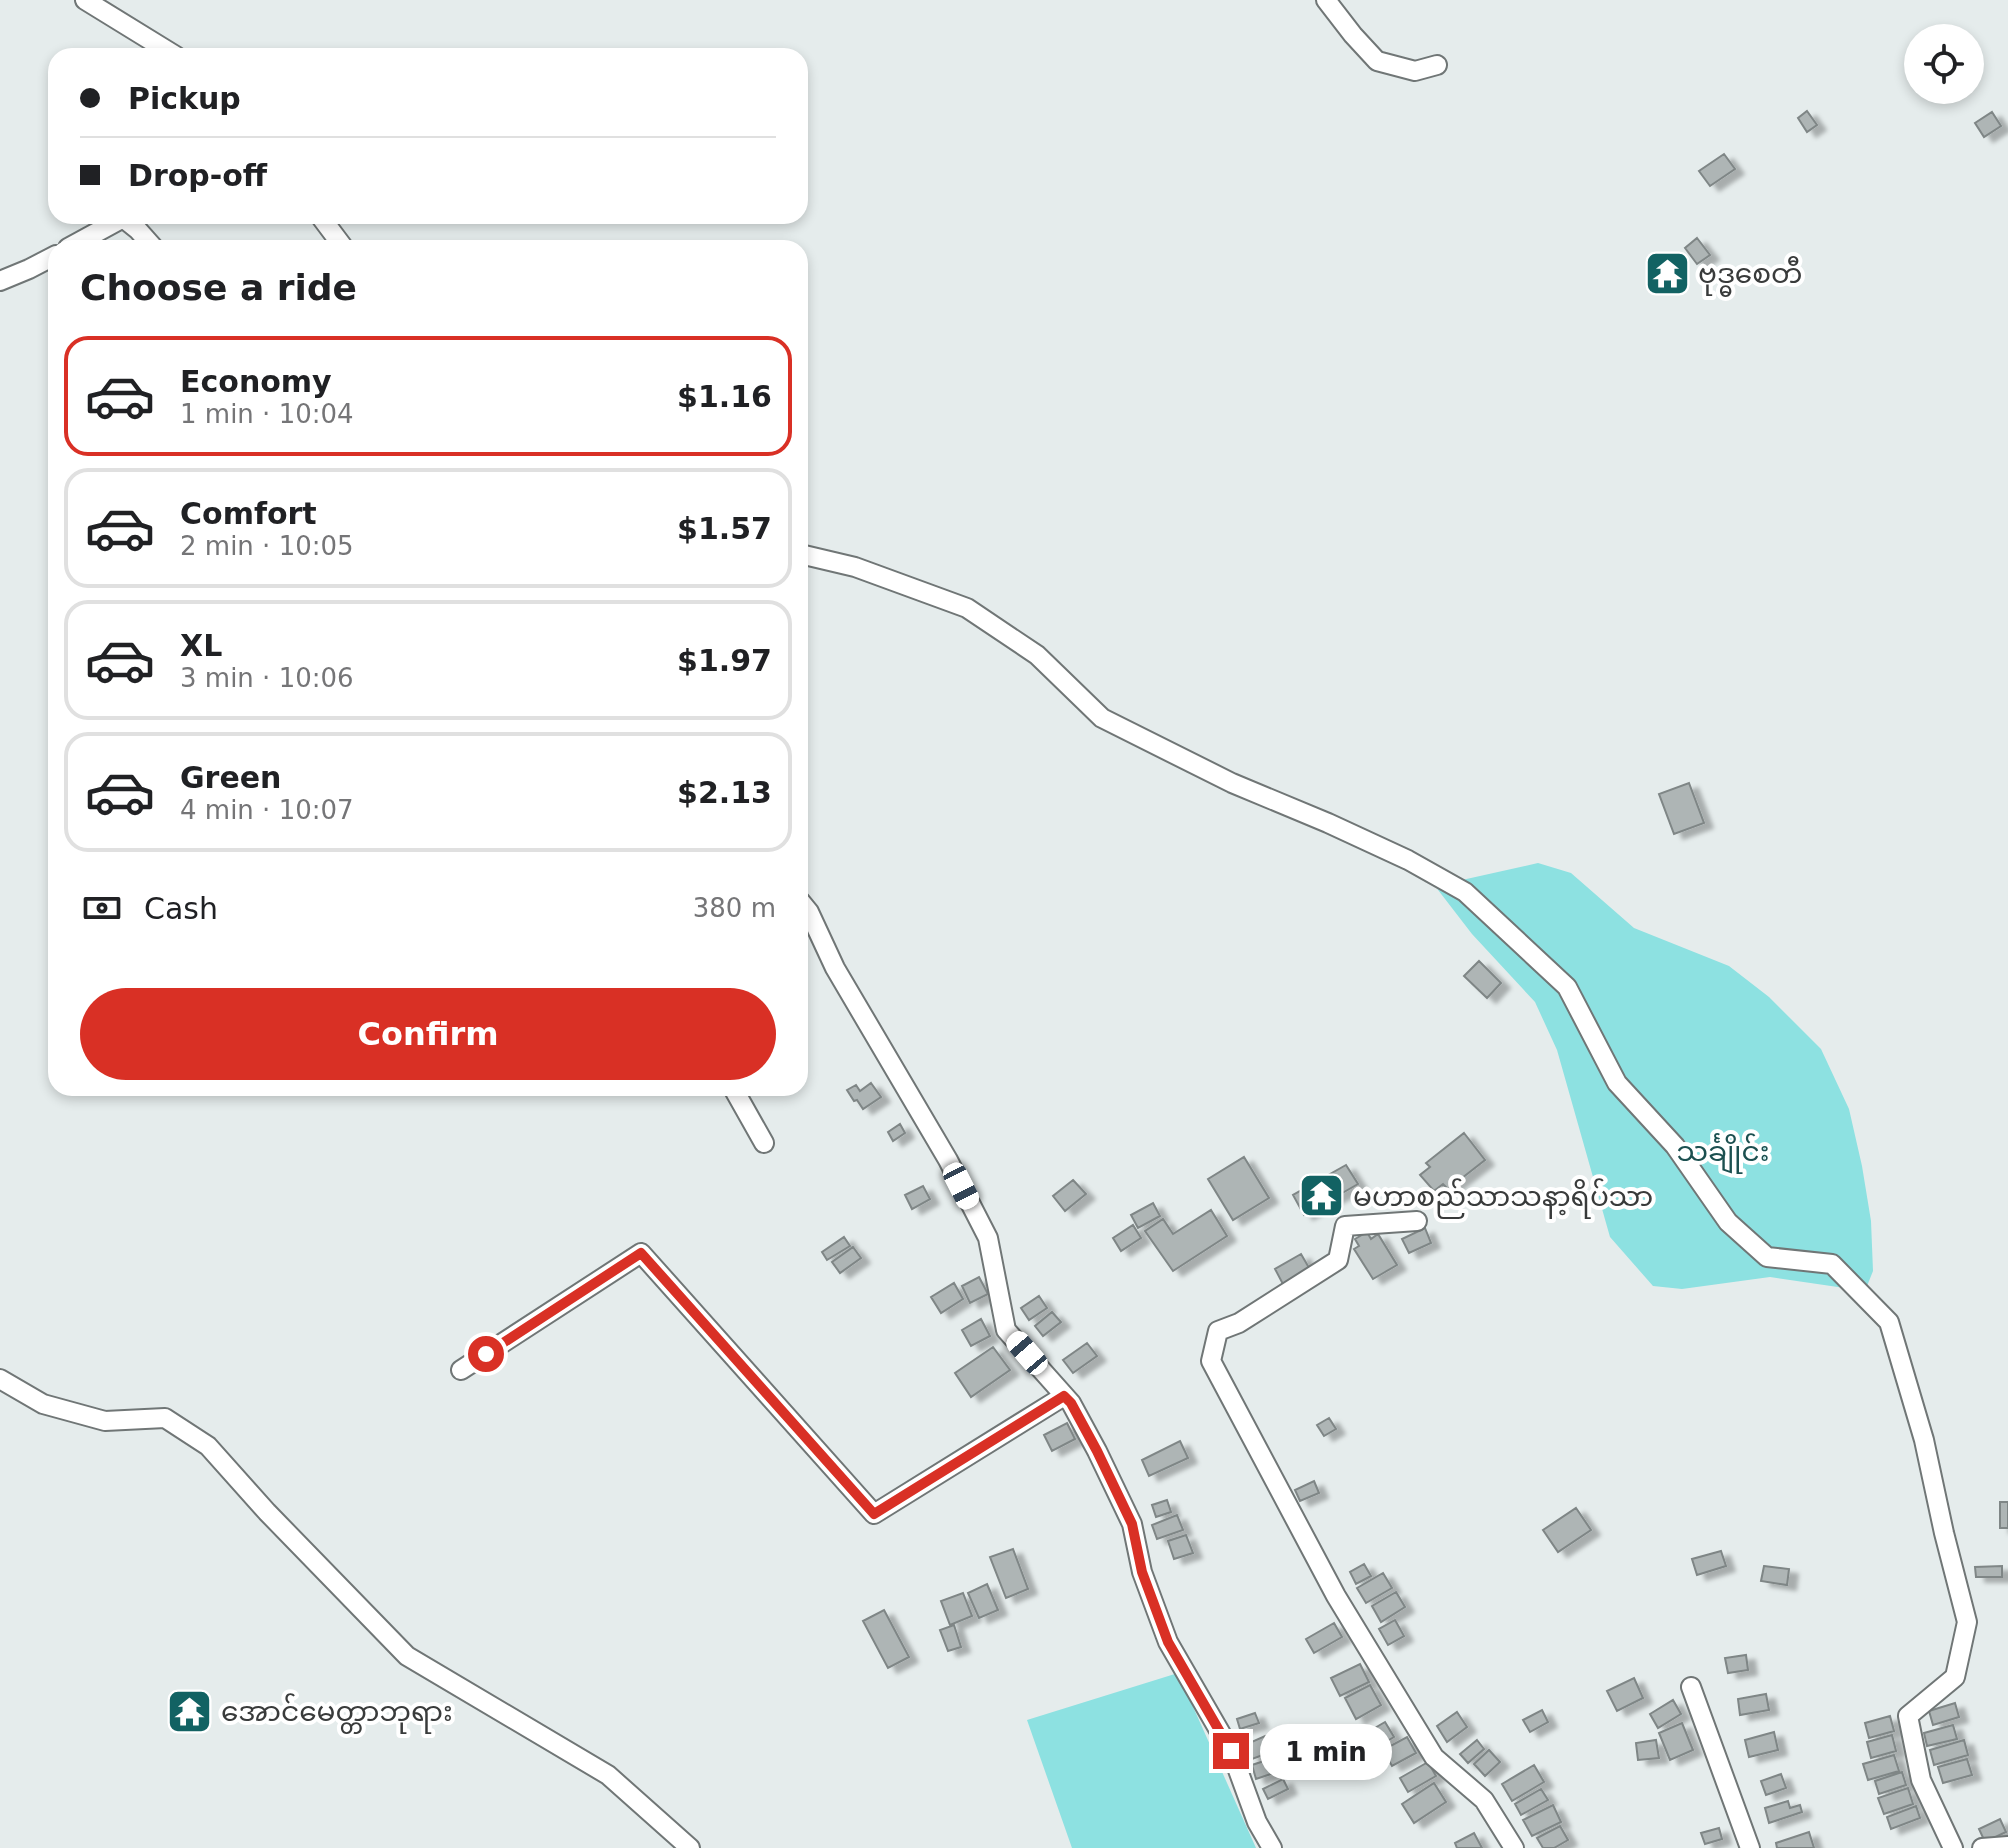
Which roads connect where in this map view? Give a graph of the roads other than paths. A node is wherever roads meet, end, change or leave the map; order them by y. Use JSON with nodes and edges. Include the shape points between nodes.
{"nodes":[{"id":1,"x":85,"y":0,"type":"edge"},
{"id":2,"x":1326,"y":0,"type":"edge"},
{"id":3,"x":163,"y":48,"type":"edge"},
{"id":4,"x":1437,"y":65,"type":"dead end"},
{"id":5,"x":112,"y":224,"type":"edge"},
{"id":6,"x":130,"y":224,"type":"edge"},
{"id":7,"x":83,"y":240,"type":"edge"},
{"id":8,"x":147,"y":240,"type":"edge"},
{"id":9,"x":48,"y":259,"type":"edge"},
{"id":10,"x":0,"y":281,"type":"edge"},
{"id":11,"x":808,"y":556,"type":"edge"},
{"id":12,"x":808,"y":911,"type":"edge"},
{"id":13,"x":738,"y":1096,"type":"edge"},
{"id":14,"x":764,"y":1143,"type":"dead end"},
{"id":15,"x":1417,"y":1221,"type":"dead end"},
{"id":16,"x":461,"y":1370,"type":"dead end"},
{"id":17,"x":0,"y":1379,"type":"edge"},
{"id":18,"x":1064,"y":1396,"type":"junction"},
{"id":19,"x":1691,"y":1687,"type":"dead end"},
{"id":20,"x":663,"y":1822,"type":"junction"},
{"id":21,"x":2008,"y":1846,"type":"edge"},
{"id":22,"x":662,"y":1848,"type":"edge"},
{"id":23,"x":690,"y":1848,"type":"edge"},
{"id":24,"x":1272,"y":1848,"type":"edge"},
{"id":25,"x":1514,"y":1848,"type":"edge"},
{"id":26,"x":1750,"y":1848,"type":"edge"},
{"id":27,"x":1953,"y":1848,"type":"edge"},
{"id":28,"x":1982,"y":1848,"type":"edge"}],
"edges":[{"from":1,"to":3,"type":"street"},
{"from":2,"to":4,"type":"street","via":[[1377,61],[1415,71]]},
{"from":5,"to":7,"type":"street"},
{"from":6,"to":8,"type":"street"},
{"from":9,"to":10,"type":"street"},
{"from":11,"to":27,"type":"street","via":[[855,567],[967,608],[1037,655],[1102,718],[1232,783],[1408,860],[1465,892],[1567,987],[1617,1083],[1675,1146],[1728,1222],[1767,1257],[1832,1264],[1889,1322],[1924,1440],[1967,1622],[1955,1677],[1908,1716],[1921,1780]]},
{"from":12,"to":18,"type":"street","via":[[988,1238],[1006,1330]]},
{"from":13,"to":14,"type":"street"},
{"from":15,"to":25,"type":"street","via":[[1345,1226],[1338,1260],[1218,1331],[1211,1361],[1336,1596],[1434,1757],[1484,1800]]},
{"from":16,"to":18,"type":"street","via":[[641,1253],[874,1514]]},
{"from":17,"to":20,"type":"street","via":[[43,1404],[105,1421],[165,1418],[208,1446],[407,1656],[608,1775]]},
{"from":18,"to":24,"type":"street","via":[[1132,1524],[1142,1572],[1168,1642],[1231,1751]]},
{"from":19,"to":26,"type":"street"},
{"from":20,"to":22,"type":"street"},
{"from":20,"to":23,"type":"street"},
{"from":21,"to":28,"type":"street"}]}
